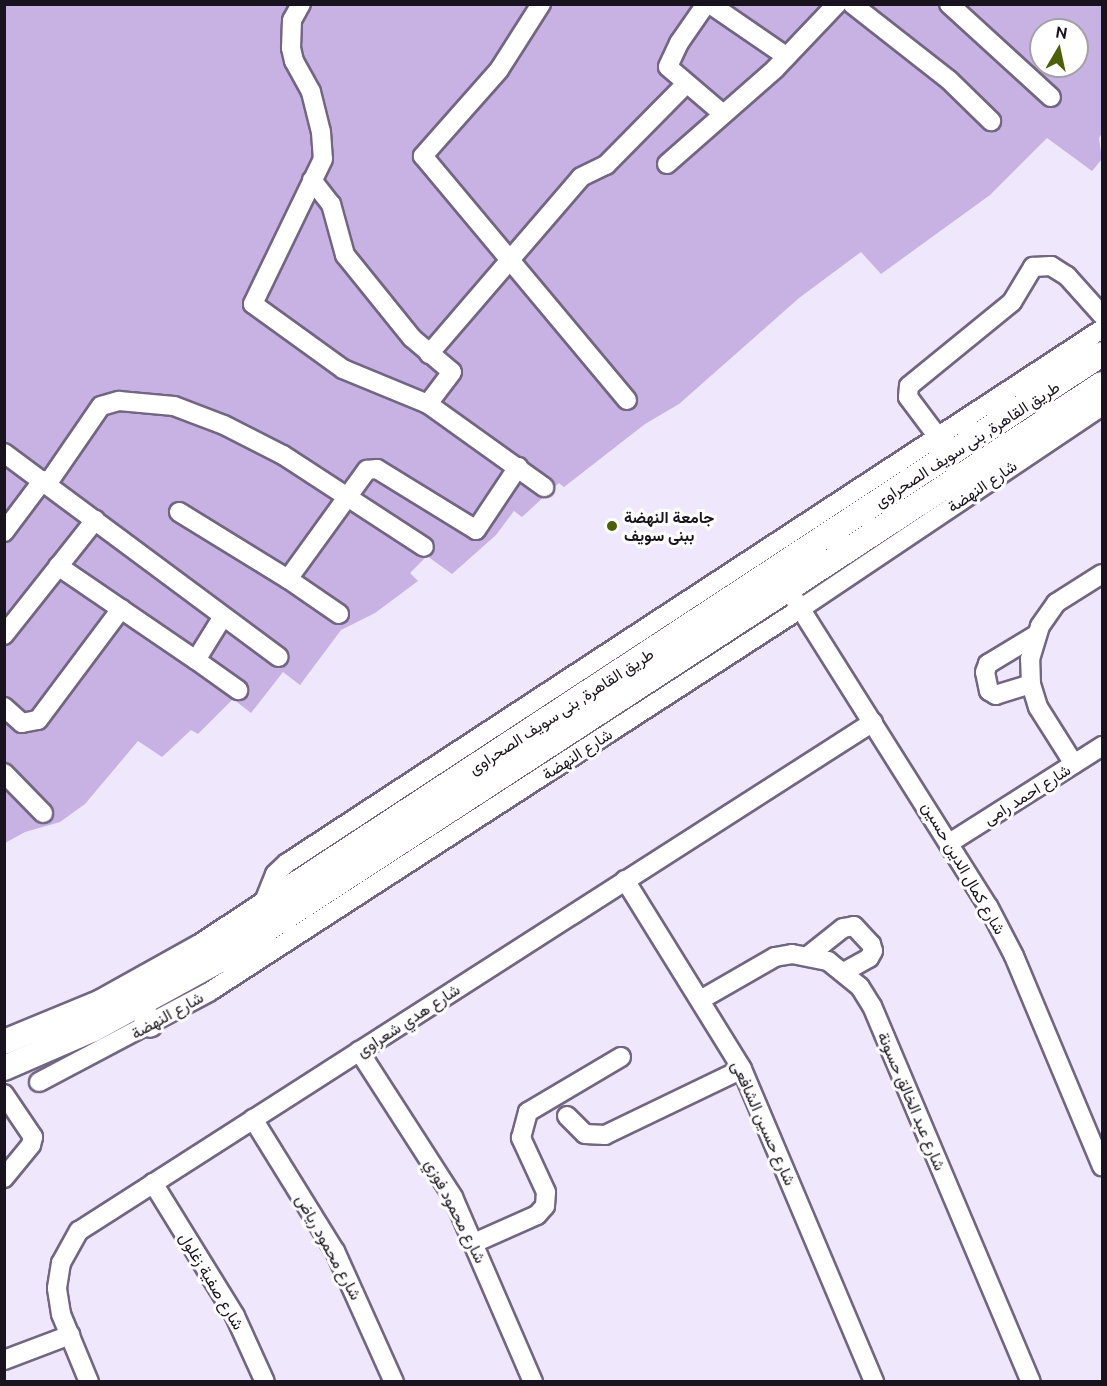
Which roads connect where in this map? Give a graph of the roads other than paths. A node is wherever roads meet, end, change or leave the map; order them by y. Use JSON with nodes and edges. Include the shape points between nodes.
{"nodes":[{"id":1,"x":301,"y":4,"type":"edge"},
{"id":2,"x":541,"y":4,"type":"edge"},
{"id":3,"x":708,"y":4,"type":"edge"},
{"id":4,"x":837,"y":4,"type":"edge"},
{"id":5,"x":852,"y":4,"type":"edge"},
{"id":6,"x":949,"y":4,"type":"edge"},
{"id":7,"x":787,"y":57,"type":"junction"},
{"id":8,"x":685,"y":85,"type":"junction"},
{"id":9,"x":1051,"y":97,"type":"dead end"},
{"id":10,"x":723,"y":114,"type":"junction"},
{"id":11,"x":990,"y":122,"type":"dead end"},
{"id":12,"x":667,"y":164,"type":"dead end"},
{"id":13,"x":312,"y":180,"type":"junction"},
{"id":14,"x":508,"y":261,"type":"junction"},
{"id":15,"x":1102,"y":315,"type":"edge"},
{"id":16,"x":1102,"y":329,"type":"edge"},
{"id":17,"x":429,"y":354,"type":"junction"},
{"id":18,"x":1102,"y":354,"type":"edge"},
{"id":19,"x":1102,"y":384,"type":"edge"},
{"id":20,"x":627,"y":400,"type":"dead end"},
{"id":21,"x":428,"y":404,"type":"junction"},
{"id":22,"x":1102,"y":406,"type":"edge"},
{"id":23,"x":945,"y":446,"type":"junction"},
{"id":24,"x":4,"y":453,"type":"edge"},
{"id":25,"x":518,"y":467,"type":"junction"},
{"id":26,"x":46,"y":482,"type":"junction"},
{"id":27,"x":544,"y":487,"type":"dead end"},
{"id":28,"x":349,"y":496,"type":"junction"},
{"id":29,"x":179,"y":512,"type":"dead end"},
{"id":30,"x":95,"y":520,"type":"junction"},
{"id":31,"x":4,"y":532,"type":"edge"},
{"id":32,"x":424,"y":547,"type":"dead end"},
{"id":33,"x":57,"y":566,"type":"junction"},
{"id":34,"x":1102,"y":574,"type":"edge"},
{"id":35,"x":288,"y":579,"type":"junction"},
{"id":36,"x":794,"y":600,"type":"junction"},
{"id":37,"x":121,"y":609,"type":"junction"},
{"id":38,"x":339,"y":614,"type":"dead end"},
{"id":39,"x":222,"y":618,"type":"junction"},
{"id":40,"x":4,"y":635,"type":"edge"},
{"id":41,"x":1036,"y":635,"type":"junction"},
{"id":42,"x":648,"y":641,"type":"junction"},
{"id":43,"x":279,"y":657,"type":"dead end"},
{"id":44,"x":196,"y":660,"type":"junction"},
{"id":45,"x":1031,"y":684,"type":"junction"},
{"id":46,"x":238,"y":690,"type":"dead end"},
{"id":47,"x":4,"y":707,"type":"edge"},
{"id":48,"x":873,"y":722,"type":"junction"},
{"id":49,"x":1102,"y":746,"type":"edge"},
{"id":50,"x":1074,"y":764,"type":"junction"},
{"id":51,"x":4,"y":773,"type":"edge"},
{"id":52,"x":43,"y":813,"type":"dead end"},
{"id":53,"x":951,"y":842,"type":"junction"},
{"id":54,"x":345,"y":865,"type":"junction"},
{"id":55,"x":625,"y":880,"type":"junction"},
{"id":56,"x":263,"y":904,"type":"junction"},
{"id":57,"x":809,"y":955,"type":"junction"},
{"id":58,"x":844,"y":972,"type":"junction"},
{"id":59,"x":702,"y":999,"type":"junction"},
{"id":60,"x":145,"y":1015,"type":"junction"},
{"id":61,"x":4,"y":1042,"type":"edge"},
{"id":62,"x":359,"y":1051,"type":"junction"},
{"id":63,"x":621,"y":1057,"type":"dead end"},
{"id":64,"x":4,"y":1068,"type":"edge"},
{"id":65,"x":742,"y":1069,"type":"junction"},
{"id":66,"x":39,"y":1082,"type":"dead end"},
{"id":67,"x":4,"y":1094,"type":"edge"},
{"id":68,"x":567,"y":1116,"type":"dead end"},
{"id":69,"x":253,"y":1119,"type":"junction"},
{"id":70,"x":1102,"y":1166,"type":"edge"},
{"id":71,"x":4,"y":1178,"type":"edge"},
{"id":72,"x":153,"y":1183,"type":"junction"},
{"id":73,"x":474,"y":1243,"type":"junction"},
{"id":74,"x":70,"y":1335,"type":"junction"},
{"id":75,"x":4,"y":1360,"type":"edge"},
{"id":76,"x":89,"y":1382,"type":"edge"},
{"id":77,"x":265,"y":1382,"type":"edge"},
{"id":78,"x":394,"y":1382,"type":"edge"},
{"id":79,"x":533,"y":1382,"type":"edge"},
{"id":80,"x":874,"y":1382,"type":"edge"},
{"id":81,"x":1031,"y":1382,"type":"edge"}],
"edges":[{"from":1,"to":13,"type":"street","via":[[292,20],[291,48],[311,92],[324,148]]},
{"from":2,"to":14,"type":"street","via":[[499,70],[423,156]]},
{"from":3,"to":7,"type":"street"},
{"from":3,"to":8,"type":"street","via":[[669,62],[669,70]]},
{"from":4,"to":7,"type":"street"},
{"from":5,"to":11,"type":"street","via":[[949,80]]},
{"from":6,"to":9,"type":"street"},
{"from":7,"to":10,"type":"street"},
{"from":8,"to":10,"type":"street"},
{"from":8,"to":14,"type":"street","via":[[606,165],[581,177]]},
{"from":10,"to":12,"type":"street"},
{"from":13,"to":17,"type":"street","via":[[331,204],[345,255]]},
{"from":13,"to":21,"type":"street","via":[[253,304],[343,369]]},
{"from":14,"to":17,"type":"street"},
{"from":14,"to":20,"type":"street"},
{"from":15,"to":23,"type":"street","via":[[1067,276],[1051,266],[1034,267],[1012,302],[909,386],[908,397]]},
{"from":16,"to":23,"type":"street"},
{"from":17,"to":21,"type":"street","via":[[452,372]]},
{"from":18,"to":23,"type":"main road","name":"طريق القاهرة, بنى سويف الصحراوى"},
{"from":19,"to":36,"type":"main road","name":"طريق القاهرة, بنى سويف الصحراوى"},
{"from":21,"to":25,"type":"street"},
{"from":22,"to":36,"type":"street","name":"شارع النهضة"},
{"from":23,"to":42,"type":"main road","name":"طريق القاهرة, بنى سويف الصحراوى"},
{"from":24,"to":26,"type":"street"},
{"from":25,"to":27,"type":"street"},
{"from":25,"to":28,"type":"street","via":[[476,530],[376,469],[367,470]]},
{"from":26,"to":28,"type":"street","via":[[101,406],[119,401],[174,406],[196,413],[283,454]]},
{"from":26,"to":30,"type":"street"},
{"from":26,"to":31,"type":"street"},
{"from":28,"to":32,"type":"street"},
{"from":28,"to":35,"type":"street"},
{"from":29,"to":35,"type":"street"},
{"from":30,"to":33,"type":"street"},
{"from":30,"to":39,"type":"street"},
{"from":33,"to":37,"type":"street"},
{"from":33,"to":40,"type":"street"},
{"from":34,"to":41,"type":"street","via":[[1056,603]]},
{"from":35,"to":38,"type":"street"},
{"from":36,"to":48,"type":"street","name":"شارع كمال الدين حسين"},
{"from":36,"to":54,"type":"main road","name":"طريق القاهرة, بنى سويف الصحراوى"},
{"from":36,"to":60,"type":"street","name":"شارع النهضة","via":[[209,992]]},
{"from":37,"to":44,"type":"street"},
{"from":37,"to":47,"type":"street","via":[[38,720],[22,723]]},
{"from":39,"to":43,"type":"street"},
{"from":39,"to":44,"type":"street"},
{"from":41,"to":45,"type":"street","via":[[1030,659]]},
{"from":41,"to":45,"type":"street","via":[[988,664],[985,672],[989,691],[996,695]]},
{"from":42,"to":54,"type":"main road","name":"طريق القاهرة, بنى سويف الصحراوى"},
{"from":42,"to":56,"type":"street","via":[[287,863],[275,874]]},
{"from":44,"to":46,"type":"street"},
{"from":45,"to":50,"type":"street","via":[[1038,707]]},
{"from":48,"to":53,"type":"street","name":"شارع كمال الدين حسين"},
{"from":48,"to":55,"type":"street","name":"شارع هدي شعراوى"},
{"from":49,"to":50,"type":"street","name":"شارع احمد رامى"},
{"from":50,"to":53,"type":"street","name":"شارع احمد رامى"},
{"from":51,"to":52,"type":"street"},
{"from":53,"to":70,"type":"street","name":"شارع كمال الدين حسين","via":[[1014,956]]},
{"from":54,"to":56,"type":"main road","name":"طريق القاهرة, بنى سويف الصحراوى"},
{"from":54,"to":60,"type":"main road","name":"طريق القاهرة, بنى سويف الصحراوى"},
{"from":55,"to":59,"type":"street","name":"شارع حسين الشافعى"},
{"from":55,"to":62,"type":"street","name":"شارع هدي شعراوى"},
{"from":56,"to":61,"type":"main road","name":"طريق القاهرة, بنى سويف الصحراوى","via":[[135,985]]},
{"from":57,"to":58,"type":"street","name":"شارع عبد الخالق حسونة"},
{"from":57,"to":58,"type":"street","via":[[843,928],[854,926],[873,951],[869,958]]},
{"from":57,"to":59,"type":"street","name":"شارع عبد الخالق حسونة","via":[[775,957]]},
{"from":58,"to":81,"type":"street","name":"شارع عبد الخالق حسونة","via":[[872,1006]]},
{"from":59,"to":65,"type":"street","name":"شارع حسين الشافعى"},
{"from":60,"to":64,"type":"main road","name":"طريق القاهرة, بنى سويف الصحراوى"},
{"from":60,"to":66,"type":"street","name":"شارع النهضة"},
{"from":62,"to":69,"type":"street","name":"شارع هدي شعراوى"},
{"from":62,"to":73,"type":"street","name":"شارع محمود فوزي","via":[[432,1161]]},
{"from":63,"to":73,"type":"street","via":[[528,1112],[521,1138],[546,1192],[545,1206],[537,1215]]},
{"from":65,"to":68,"type":"street","via":[[605,1135],[585,1134]]},
{"from":65,"to":80,"type":"street","name":"شارع حسين الشافعى"},
{"from":67,"to":71,"type":"street","via":[[33,1137],[29,1148]]},
{"from":69,"to":72,"type":"street","name":"شارع هدي شعراوى"},
{"from":69,"to":78,"type":"street","name":"شارع محمود رياض","via":[[335,1251]]},
{"from":72,"to":74,"type":"street","name":"شارع هدي شعراوى","via":[[79,1230],[65,1251],[57,1288]]},
{"from":72,"to":77,"type":"street","name":"شارع صفية زغلول","via":[[235,1316]]},
{"from":73,"to":79,"type":"street","name":"شارع محمود فوزي"},
{"from":74,"to":75,"type":"street"},
{"from":74,"to":76,"type":"street","name":"شارع هدي شعراوى"}]}
